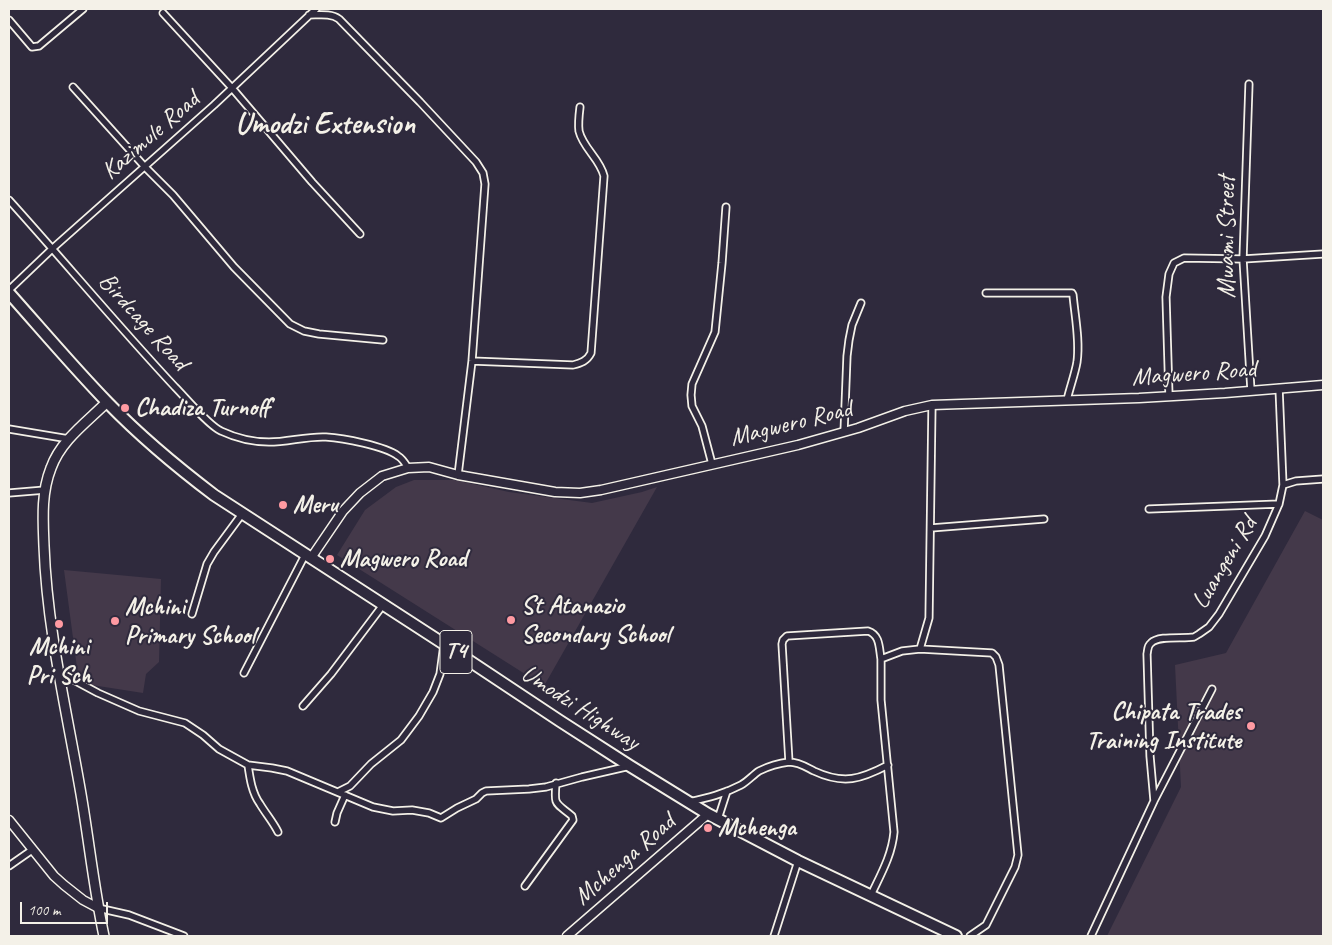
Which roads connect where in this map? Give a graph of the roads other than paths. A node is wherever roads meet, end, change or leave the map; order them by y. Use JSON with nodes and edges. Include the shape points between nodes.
{"nodes":[{"id":1,"x":83,"y":9,"type":"edge"},
{"id":2,"x":316,"y":9,"type":"edge"},
{"id":3,"x":162,"y":12,"type":"dead end"},
{"id":4,"x":309,"y":15,"type":"junction"},
{"id":5,"x":9,"y":20,"type":"edge"},
{"id":6,"x":1249,"y":84,"type":"dead end"},
{"id":7,"x":73,"y":87,"type":"dead end"},
{"id":8,"x":232,"y":88,"type":"junction"},
{"id":9,"x":580,"y":107,"type":"dead end"},
{"id":10,"x":145,"y":167,"type":"junction"},
{"id":11,"x":9,"y":200,"type":"edge"},
{"id":12,"x":726,"y":207,"type":"dead end"},
{"id":13,"x":360,"y":234,"type":"dead end"},
{"id":14,"x":53,"y":248,"type":"junction"},
{"id":15,"x":1323,"y":254,"type":"edge"},
{"id":16,"x":1243,"y":259,"type":"junction"},
{"id":17,"x":9,"y":292,"type":"edge"},
{"id":18,"x":986,"y":294,"type":"dead end"},
{"id":19,"x":860,"y":304,"type":"dead end"},
{"id":20,"x":383,"y":340,"type":"dead end"},
{"id":21,"x":472,"y":361,"type":"junction"},
{"id":22,"x":1323,"y":385,"type":"edge"},
{"id":23,"x":1279,"y":388,"type":"junction"},
{"id":24,"x":1251,"y":390,"type":"junction"},
{"id":25,"x":1169,"y":396,"type":"junction"},
{"id":26,"x":1067,"y":400,"type":"junction"},
{"id":27,"x":107,"y":402,"type":"junction"},
{"id":28,"x":932,"y":405,"type":"junction"},
{"id":29,"x":9,"y":429,"type":"edge"},
{"id":30,"x":844,"y":432,"type":"junction"},
{"id":31,"x":69,"y":439,"type":"junction"},
{"id":32,"x":712,"y":464,"type":"junction"},
{"id":33,"x":408,"y":468,"type":"junction"},
{"id":34,"x":458,"y":475,"type":"junction"},
{"id":35,"x":1323,"y":479,"type":"edge"},
{"id":36,"x":1283,"y":485,"type":"junction"},
{"id":37,"x":45,"y":490,"type":"junction"},
{"id":38,"x":9,"y":493,"type":"edge"},
{"id":39,"x":1279,"y":504,"type":"junction"},
{"id":40,"x":1148,"y":509,"type":"dead end"},
{"id":41,"x":242,"y":514,"type":"junction"},
{"id":42,"x":1044,"y":519,"type":"dead end"},
{"id":43,"x":930,"y":528,"type":"junction"},
{"id":44,"x":308,"y":557,"type":"junction"},
{"id":45,"x":383,"y":605,"type":"junction"},
{"id":46,"x":192,"y":614,"type":"dead end"},
{"id":47,"x":444,"y":644,"type":"junction"},
{"id":48,"x":920,"y":649,"type":"junction"},
{"id":49,"x":882,"y":659,"type":"junction"},
{"id":50,"x":59,"y":672,"type":"junction"},
{"id":51,"x":244,"y":673,"type":"dead end"},
{"id":52,"x":1212,"y":689,"type":"dead end"},
{"id":53,"x":303,"y":706,"type":"dead end"},
{"id":54,"x":789,"y":762,"type":"junction"},
{"id":55,"x":248,"y":765,"type":"junction"},
{"id":56,"x":888,"y":765,"type":"junction"},
{"id":57,"x":630,"y":766,"type":"junction"},
{"id":58,"x":556,"y":784,"type":"junction"},
{"id":59,"x":338,"y":792,"type":"junction"},
{"id":60,"x":727,"y":792,"type":"junction"},
{"id":61,"x":345,"y":795,"type":"junction"},
{"id":62,"x":1154,"y":801,"type":"junction"},
{"id":63,"x":689,"y":802,"type":"junction"},
{"id":64,"x":713,"y":816,"type":"junction"},
{"id":65,"x":9,"y":820,"type":"edge"},
{"id":66,"x":335,"y":822,"type":"dead end"},
{"id":67,"x":278,"y":832,"type":"dead end"},
{"id":68,"x":32,"y":850,"type":"junction"},
{"id":69,"x":798,"y":861,"type":"junction"},
{"id":70,"x":9,"y":866,"type":"edge"},
{"id":71,"x":525,"y":886,"type":"dead end"},
{"id":72,"x":871,"y":895,"type":"junction"},
{"id":73,"x":98,"y":908,"type":"junction"},
{"id":74,"x":949,"y":935,"type":"edge"},
{"id":75,"x":104,"y":936,"type":"edge"},
{"id":76,"x":184,"y":936,"type":"edge"},
{"id":77,"x":567,"y":936,"type":"edge"},
{"id":78,"x":774,"y":936,"type":"edge"},
{"id":79,"x":970,"y":936,"type":"edge"},
{"id":80,"x":1091,"y":936,"type":"edge"}],
"edges":[{"from":1,"to":5,"type":"street","via":[[35,47]]},
{"from":2,"to":4,"type":"street","name":"Kazimule Road"},
{"from":3,"to":8,"type":"street"},
{"from":4,"to":8,"type":"street","name":"Kazimule Road"},
{"from":4,"to":21,"type":"street","via":[[340,18],[483,173],[485,184]]},
{"from":6,"to":16,"type":"street","name":"Mwami Street"},
{"from":7,"to":10,"type":"street"},
{"from":8,"to":10,"type":"street","name":"Kazimule Road"},
{"from":8,"to":13,"type":"street"},
{"from":9,"to":21,"type":"street","via":[[581,137],[603,169],[604,176],[591,353],[583,362],[573,365]]},
{"from":10,"to":14,"type":"street","name":"Kazimule Road"},
{"from":10,"to":20,"type":"street","via":[[234,268],[290,324],[319,334]]},
{"from":11,"to":14,"type":"street","name":"Birdcage Road"},
{"from":12,"to":32,"type":"street","via":[[714,332],[692,384],[691,395]]},
{"from":14,"to":17,"type":"street","name":"Kazimule Road"},
{"from":14,"to":33,"type":"street","name":"Birdcage Road","via":[[162,373],[218,430],[236,438],[259,442],[325,437],[347,440],[393,452]]},
{"from":15,"to":16,"type":"street"},
{"from":16,"to":24,"type":"street","name":"Mwami Street"},
{"from":16,"to":25,"type":"street","via":[[1184,258],[1172,266],[1166,297]]},
{"from":17,"to":27,"type":"highway","name":"Umodzi Highway","number":"T4"},
{"from":18,"to":26,"type":"street","via":[[1073,295],[1078,354]]},
{"from":19,"to":30,"type":"street","via":[[852,325],[847,356]]},
{"from":21,"to":34,"type":"street"},
{"from":22,"to":23,"type":"street","name":"Magwero Road"},
{"from":23,"to":24,"type":"street","name":"Magwero Road"},
{"from":23,"to":36,"type":"street","name":"Luangeni Rd"},
{"from":24,"to":25,"type":"street","name":"Magwero Road"},
{"from":25,"to":26,"type":"street","name":"Magwero Road"},
{"from":26,"to":28,"type":"street","name":"Magwero Road"},
{"from":27,"to":31,"type":"main road"},
{"from":27,"to":41,"type":"highway","name":"Umodzi Highway","number":"T4","via":[[182,471]]},
{"from":28,"to":30,"type":"street","name":"Magwero Road"},
{"from":28,"to":43,"type":"street"},
{"from":29,"to":31,"type":"street"},
{"from":30,"to":32,"type":"street","name":"Magwero Road"},
{"from":31,"to":37,"type":"main road","via":[[58,453]]},
{"from":32,"to":34,"type":"street","name":"Magwero Road","via":[[580,494]]},
{"from":33,"to":34,"type":"street","name":"Magwero Road","via":[[429,467]]},
{"from":33,"to":44,"type":"street","name":"Magwero Road","via":[[382,476],[360,493]]},
{"from":35,"to":36,"type":"street"},
{"from":36,"to":39,"type":"street","name":"Luangeni Rd"},
{"from":37,"to":38,"type":"street"},
{"from":37,"to":50,"type":"main road","via":[[45,560]]},
{"from":39,"to":40,"type":"street"},
{"from":39,"to":62,"type":"street","name":"Luangeni Rd","via":[[1248,567],[1208,627],[1194,636],[1157,640],[1148,646]]},
{"from":41,"to":44,"type":"highway","name":"Umodzi Highway","number":"T4"},
{"from":41,"to":46,"type":"street","via":[[207,564]]},
{"from":42,"to":43,"type":"street"},
{"from":43,"to":48,"type":"street","via":[[929,618]]},
{"from":44,"to":45,"type":"highway","name":"Umodzi Highway","number":"T4"},
{"from":44,"to":51,"type":"street"},
{"from":45,"to":47,"type":"highway","name":"Umodzi Highway","number":"T4"},
{"from":45,"to":53,"type":"street"},
{"from":47,"to":57,"type":"highway","name":"Umodzi Highway","number":"T4"},
{"from":47,"to":59,"type":"street","via":[[438,680],[419,716],[401,740],[350,786]]},
{"from":48,"to":49,"type":"street","via":[[902,651]]},
{"from":48,"to":79,"type":"street","via":[[992,653],[999,665],[1018,855],[1016,867],[986,924]]},
{"from":49,"to":54,"type":"street","via":[[878,637],[868,631],[787,636],[783,640]]},
{"from":49,"to":56,"type":"street"},
{"from":50,"to":55,"type":"street","via":[[139,711],[185,723],[219,749]]},
{"from":50,"to":73,"type":"main road"},
{"from":52,"to":62,"type":"street"},
{"from":54,"to":56,"type":"street","via":[[841,779],[865,776]]},
{"from":54,"to":60,"type":"street","via":[[759,772]]},
{"from":55,"to":59,"type":"street","via":[[287,771]]},
{"from":55,"to":67,"type":"street","via":[[259,803]]},
{"from":56,"to":72,"type":"street","via":[[893,844]]},
{"from":57,"to":58,"type":"street"},
{"from":57,"to":63,"type":"highway","name":"Umodzi Highway","number":"T4"},
{"from":58,"to":61,"type":"street","via":[[486,791],[440,818],[412,810],[373,807]]},
{"from":58,"to":71,"type":"street","via":[[554,800],[573,820]]},
{"from":59,"to":61,"type":"street"},
{"from":60,"to":63,"type":"street"},
{"from":60,"to":64,"type":"street"},
{"from":61,"to":66,"type":"street"},
{"from":62,"to":80,"type":"street"},
{"from":63,"to":64,"type":"highway","name":"Umodzi Highway","number":"T4"},
{"from":64,"to":69,"type":"highway","name":"Umodzi Highway","number":"T4"},
{"from":64,"to":77,"type":"street","name":"Mchenga Road"},
{"from":65,"to":68,"type":"street"},
{"from":68,"to":70,"type":"street"},
{"from":68,"to":73,"type":"street","via":[[64,886]]},
{"from":69,"to":72,"type":"highway","name":"Umodzi Highway","number":"T4"},
{"from":69,"to":78,"type":"street"},
{"from":72,"to":74,"type":"highway","name":"Umodzi Highway","number":"T4"},
{"from":73,"to":75,"type":"main road"},
{"from":73,"to":76,"type":"street","via":[[129,915]]}]}
